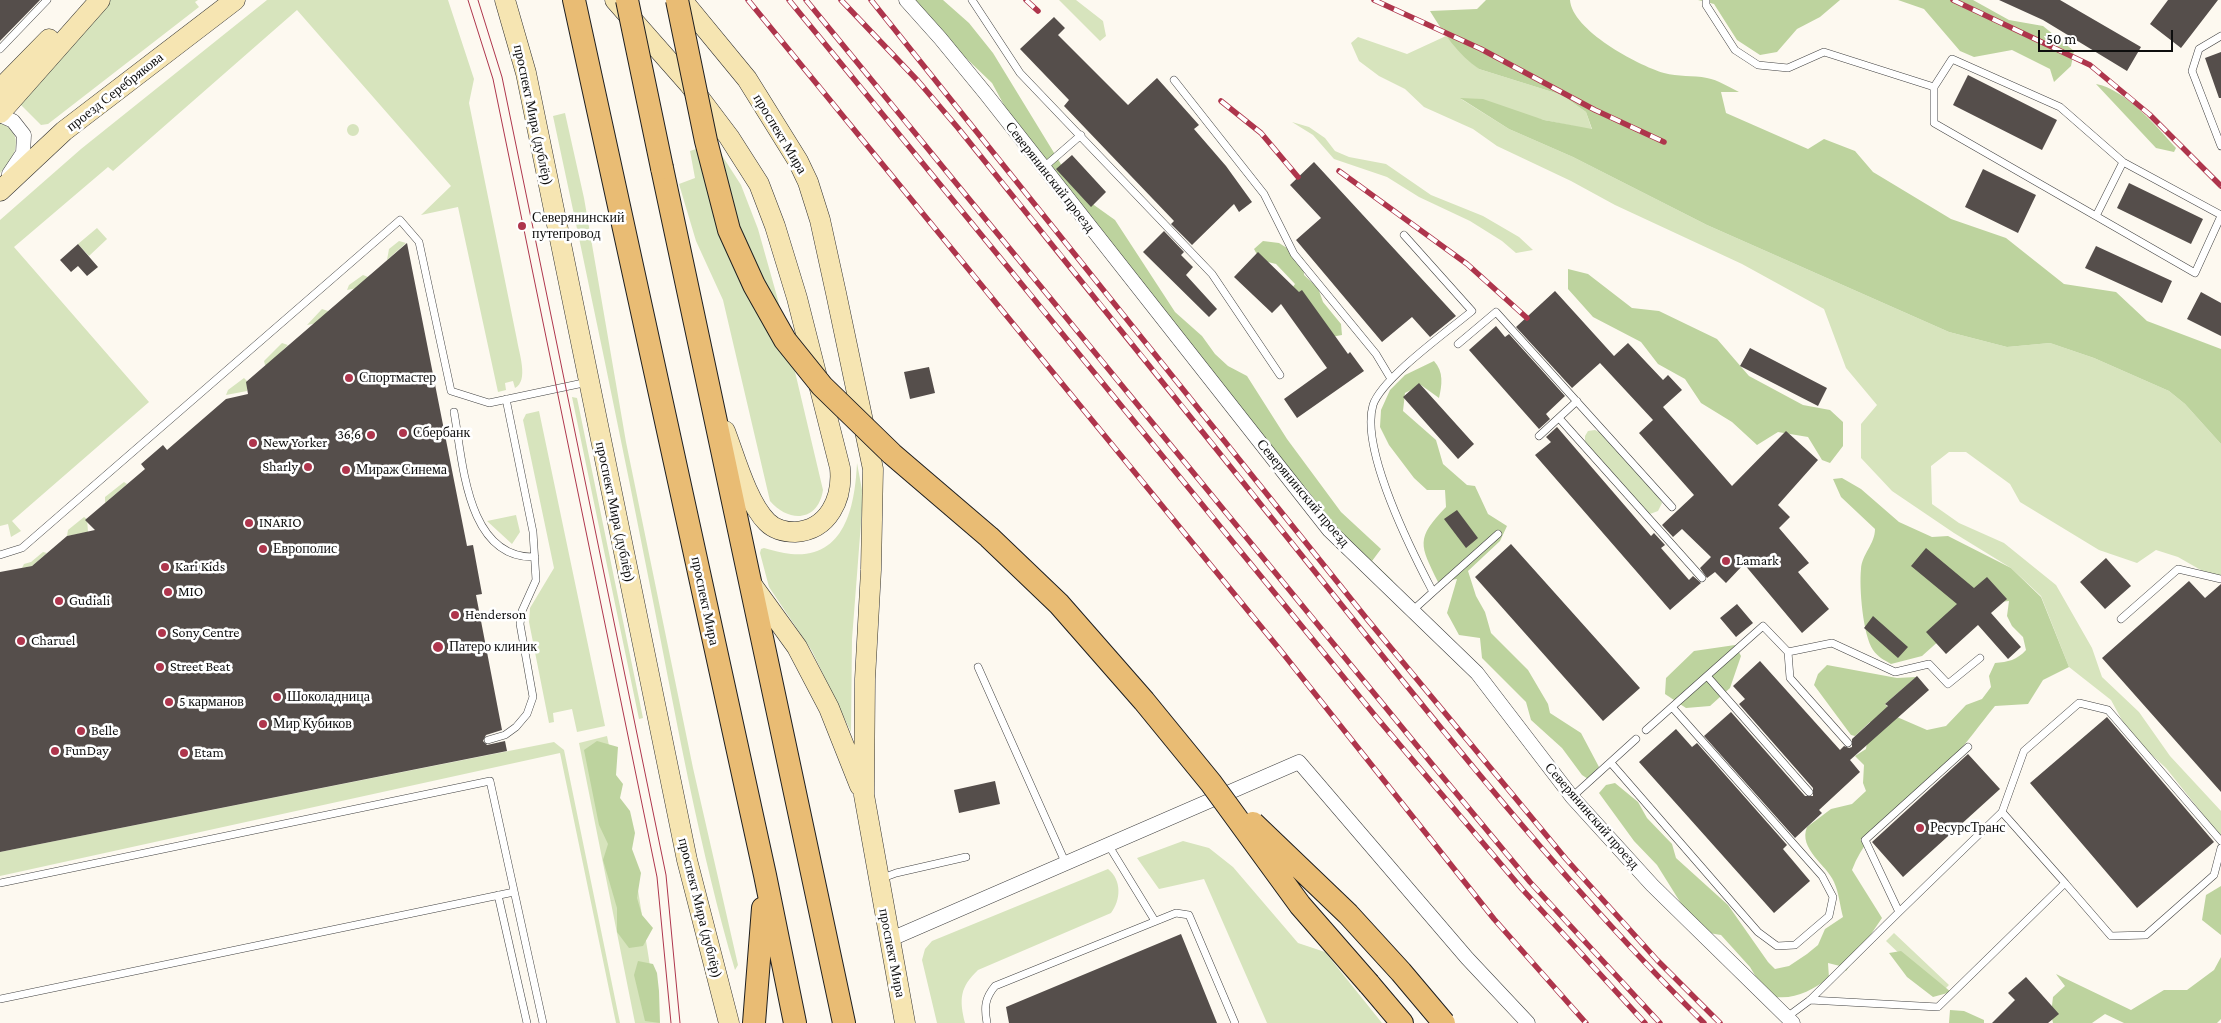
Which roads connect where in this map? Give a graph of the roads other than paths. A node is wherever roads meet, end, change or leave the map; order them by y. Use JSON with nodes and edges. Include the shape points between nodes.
{"nodes":[{"id":1,"x":47,"y":0,"type":"edge"},
{"id":2,"x":87,"y":0,"type":"edge"},
{"id":3,"x":100,"y":0,"type":"edge"},
{"id":4,"x":234,"y":0,"type":"edge"},
{"id":5,"x":505,"y":0,"type":"edge"},
{"id":6,"x":574,"y":0,"type":"edge"},
{"id":7,"x":615,"y":0,"type":"edge"},
{"id":8,"x":627,"y":0,"type":"edge"},
{"id":9,"x":677,"y":0,"type":"edge"},
{"id":10,"x":682,"y":0,"type":"edge"},
{"id":11,"x":906,"y":0,"type":"edge"},
{"id":12,"x":972,"y":0,"type":"edge"},
{"id":13,"x":1706,"y":0,"type":"edge"},
{"id":14,"x":2221,"y":36,"type":"edge"},
{"id":15,"x":0,"y":49,"type":"edge"},
{"id":16,"x":1174,"y":80,"type":"dead end"},
{"id":17,"x":1934,"y":87,"type":"junction"},
{"id":18,"x":0,"y":89,"type":"edge"},
{"id":19,"x":0,"y":114,"type":"edge"},
{"id":20,"x":1081,"y":135,"type":"junction"},
{"id":21,"x":2221,"y":146,"type":"edge"},
{"id":22,"x":2123,"y":162,"type":"junction"},
{"id":23,"x":1043,"y":168,"type":"junction"},
{"id":24,"x":0,"y":184,"type":"edge"},
{"id":25,"x":0,"y":191,"type":"edge"},
{"id":26,"x":2221,"y":215,"type":"edge"},
{"id":27,"x":2096,"y":216,"type":"junction"},
{"id":28,"x":1404,"y":236,"type":"dead end"},
{"id":29,"x":1458,"y":344,"type":"dead end"},
{"id":30,"x":1280,"y":375,"type":"dead end"},
{"id":31,"x":1391,"y":379,"type":"junction"},
{"id":32,"x":588,"y":382,"type":"junction"},
{"id":33,"x":712,"y":396,"type":"junction"},
{"id":34,"x":506,"y":399,"type":"junction"},
{"id":35,"x":1576,"y":401,"type":"junction"},
{"id":36,"x":454,"y":412,"type":"dead end"},
{"id":37,"x":1559,"y":418,"type":"junction"},
{"id":38,"x":1539,"y":436,"type":"dead end"},
{"id":39,"x":1672,"y":507,"type":"dead end"},
{"id":40,"x":1498,"y":534,"type":"dead end"},
{"id":41,"x":0,"y":555,"type":"edge"},
{"id":42,"x":535,"y":557,"type":"junction"},
{"id":43,"x":1702,"y":578,"type":"dead end"},
{"id":44,"x":2221,"y":579,"type":"edge"},
{"id":45,"x":750,"y":582,"type":"junction"},
{"id":46,"x":1433,"y":592,"type":"junction"},
{"id":47,"x":1412,"y":612,"type":"junction"},
{"id":48,"x":2121,"y":619,"type":"dead end"},
{"id":49,"x":1788,"y":652,"type":"junction"},
{"id":50,"x":1980,"y":658,"type":"dead end"},
{"id":51,"x":978,"y":667,"type":"dead end"},
{"id":52,"x":1707,"y":676,"type":"junction"},
{"id":53,"x":1672,"y":707,"type":"junction"},
{"id":54,"x":1646,"y":730,"type":"dead end"},
{"id":55,"x":1636,"y":739,"type":"dead end"},
{"id":56,"x":488,"y":740,"type":"dead end"},
{"id":57,"x":1848,"y":743,"type":"dead end"},
{"id":58,"x":1968,"y":747,"type":"dead end"},
{"id":59,"x":1611,"y":763,"type":"junction"},
{"id":60,"x":1211,"y":783,"type":"junction"},
{"id":61,"x":1809,"y":792,"type":"dead end"},
{"id":62,"x":864,"y":795,"type":"junction"},
{"id":63,"x":1572,"y":797,"type":"junction"},
{"id":64,"x":2002,"y":812,"type":"junction"},
{"id":65,"x":2221,"y":841,"type":"edge"},
{"id":66,"x":1109,"y":846,"type":"junction"},
{"id":67,"x":2221,"y":848,"type":"edge"},
{"id":68,"x":966,"y":857,"type":"dead end"},
{"id":69,"x":1066,"y":864,"type":"junction"},
{"id":70,"x":765,"y":875,"type":"junction"},
{"id":71,"x":877,"y":880,"type":"junction"},
{"id":72,"x":0,"y":883,"type":"edge"},
{"id":73,"x":2065,"y":883,"type":"junction"},
{"id":74,"x":514,"y":892,"type":"junction"},
{"id":75,"x":498,"y":895,"type":"junction"},
{"id":76,"x":1899,"y":912,"type":"junction"},
{"id":77,"x":701,"y":916,"type":"junction"},
{"id":78,"x":1155,"y":921,"type":"junction"},
{"id":79,"x":891,"y":939,"type":"junction"},
{"id":80,"x":0,"y":999,"type":"edge"},
{"id":81,"x":1810,"y":1000,"type":"junction"},
{"id":82,"x":1790,"y":1020,"type":"edge"},
{"id":83,"x":527,"y":1023,"type":"edge"},
{"id":84,"x":543,"y":1023,"type":"edge"},
{"id":85,"x":729,"y":1023,"type":"edge"},
{"id":86,"x":733,"y":1023,"type":"edge"},
{"id":87,"x":754,"y":1023,"type":"edge"},
{"id":88,"x":795,"y":1023,"type":"edge"},
{"id":89,"x":844,"y":1023,"type":"edge"},
{"id":90,"x":905,"y":1023,"type":"edge"},
{"id":91,"x":988,"y":1023,"type":"edge"},
{"id":92,"x":1236,"y":1023,"type":"edge"},
{"id":93,"x":1402,"y":1023,"type":"edge"},
{"id":94,"x":1444,"y":1023,"type":"edge"},
{"id":95,"x":1528,"y":1023,"type":"edge"}],
"edges":[{"from":1,"to":15,"type":"lane"},
{"from":2,"to":18,"type":"main road"},
{"from":3,"to":19,"type":"main road"},
{"from":4,"to":25,"type":"main road","name":"проезд Серебрякова","via":[[64,132]]},
{"from":5,"to":32,"type":"main road","name":"проспект Мира (дублёр)","via":[[526,73]]},
{"from":6,"to":70,"type":"main road","name":"проспект Мира"},
{"from":7,"to":33,"type":"main road","via":[[690,84],[729,137],[762,192],[797,298],[840,468],[839,497],[824,521],[799,532],[787,532],[767,522],[753,501]]},
{"from":8,"to":33,"type":"main road","name":"проспект Мира","bridge":true},
{"from":9,"to":60,"type":"main road","bridge":true,"via":[[706,141],[729,230],[754,285],[785,340],[822,386],[892,454],[989,537],[1059,604]]},
{"from":10,"to":62,"type":"main road","name":"проспект Мира","via":[[746,79],[798,161],[820,220],[873,469]]},
{"from":11,"to":23,"type":"street","name":"Северянинский проезд"},
{"from":12,"to":20,"type":"lane","via":[[1020,73]]},
{"from":13,"to":17,"type":"lane","via":[[1706,5],[1735,50],[1758,65],[1788,68],[1824,52]]},
{"from":14,"to":21,"type":"lane","via":[[2199,50],[2192,71]]},
{"from":16,"to":31,"type":"lane","via":[[1264,194],[1294,254],[1376,354]]},
{"from":17,"to":22,"type":"lane","via":[[1952,59],[2060,107]]},
{"from":17,"to":27,"type":"lane","via":[[1934,123]]},
{"from":19,"to":24,"type":"street","via":[[20,128],[24,144],[17,164]]},
{"from":20,"to":23,"type":"lane"},
{"from":20,"to":30,"type":"lane","via":[[1212,274]]},
{"from":22,"to":26,"type":"lane"},
{"from":22,"to":27,"type":"lane"},
{"from":23,"to":47,"type":"street","name":"Северянинский проезд","via":[[1329,530]]},
{"from":26,"to":27,"type":"lane","via":[[2195,273]]},
{"from":28,"to":31,"type":"lane","via":[[1472,311]]},
{"from":29,"to":35,"type":"lane","via":[[1496,312]]},
{"from":31,"to":46,"type":"lane","via":[[1373,405],[1371,438],[1410,549]]},
{"from":32,"to":34,"type":"lane"},
{"from":32,"to":77,"type":"main road","name":"проспект Мира (дублёр)"},
{"from":33,"to":45,"type":"main road","name":"проспект Мира"},
{"from":34,"to":41,"type":"lane","via":[[489,403],[450,391],[419,242],[400,220],[22,548]]},
{"from":34,"to":42,"type":"lane","via":[[533,532]]},
{"from":35,"to":37,"type":"lane"},
{"from":35,"to":39,"type":"lane"},
{"from":36,"to":42,"type":"lane","via":[[470,499],[479,522],[510,553],[523,558]]},
{"from":37,"to":38,"type":"lane"},
{"from":37,"to":43,"type":"lane"},
{"from":40,"to":46,"type":"lane"},
{"from":42,"to":56,"type":"lane","via":[[536,580],[522,611],[520,624],[533,697],[527,714],[516,727],[506,735]]},
{"from":44,"to":48,"type":"lane","via":[[2178,569]]},
{"from":45,"to":62,"type":"main road","name":"проспект Мира","via":[[797,647],[829,708]]},
{"from":45,"to":89,"type":"main road","name":"проспект Мира"},
{"from":46,"to":47,"type":"lane"},
{"from":47,"to":63,"type":"street","name":"Северянинский проезд","via":[[1477,673]]},
{"from":49,"to":50,"type":"lane","via":[[1832,643],[1895,672],[1929,664],[1948,684]]},
{"from":49,"to":52,"type":"lane","via":[[1763,626]]},
{"from":49,"to":57,"type":"lane","via":[[1790,678]]},
{"from":51,"to":69,"type":"lane"},
{"from":52,"to":53,"type":"lane"},
{"from":52,"to":61,"type":"lane"},
{"from":53,"to":54,"type":"lane"},
{"from":53,"to":59,"type":"lane","via":[[1822,876],[1834,897],[1829,916],[1795,946],[1777,946],[1758,932]]},
{"from":55,"to":59,"type":"lane"},
{"from":58,"to":76,"type":"lane","via":[[1865,840]]},
{"from":59,"to":63,"type":"lane"},
{"from":60,"to":93,"type":"main road","bridge":true,"via":[[1300,905]]},
{"from":60,"to":94,"type":"main road","bridge":true,"via":[[1348,914]]},
{"from":62,"to":71,"type":"main road","name":"проспект Мира"},
{"from":63,"to":82,"type":"street","name":"Северянинский проезд","via":[[1652,885]]},
{"from":64,"to":65,"type":"lane","via":[[2024,752],[2078,703],[2108,710]]},
{"from":64,"to":73,"type":"lane"},
{"from":64,"to":76,"type":"lane"},
{"from":66,"to":69,"type":"street"},
{"from":66,"to":78,"type":"lane"},
{"from":66,"to":95,"type":"street","via":[[1299,762],[1467,958]]},
{"from":67,"to":73,"type":"lane","via":[[2214,875],[2146,935],[2111,936]]},
{"from":68,"to":71,"type":"lane"},
{"from":69,"to":79,"type":"street"},
{"from":70,"to":87,"type":"main road"},
{"from":70,"to":88,"type":"main road","name":"проспект Мира"},
{"from":71,"to":79,"type":"main road","name":"проспект Мира"},
{"from":72,"to":74,"type":"lane","via":[[490,781]]},
{"from":73,"to":81,"type":"lane","via":[[1938,1007]]},
{"from":74,"to":75,"type":"lane"},
{"from":74,"to":84,"type":"lane"},
{"from":75,"to":80,"type":"lane"},
{"from":75,"to":83,"type":"lane"},
{"from":76,"to":81,"type":"lane"},
{"from":77,"to":85,"type":"main road","name":"проспект Мира (дублёр)"},
{"from":77,"to":86,"type":"main road"},
{"from":78,"to":91,"type":"lane","via":[[995,986],[987,996],[984,1010]]},
{"from":78,"to":92,"type":"lane","via":[[1176,913],[1189,915]]},
{"from":79,"to":90,"type":"main road","name":"проспект Мира"},
{"from":81,"to":82,"type":"lane"}]}
